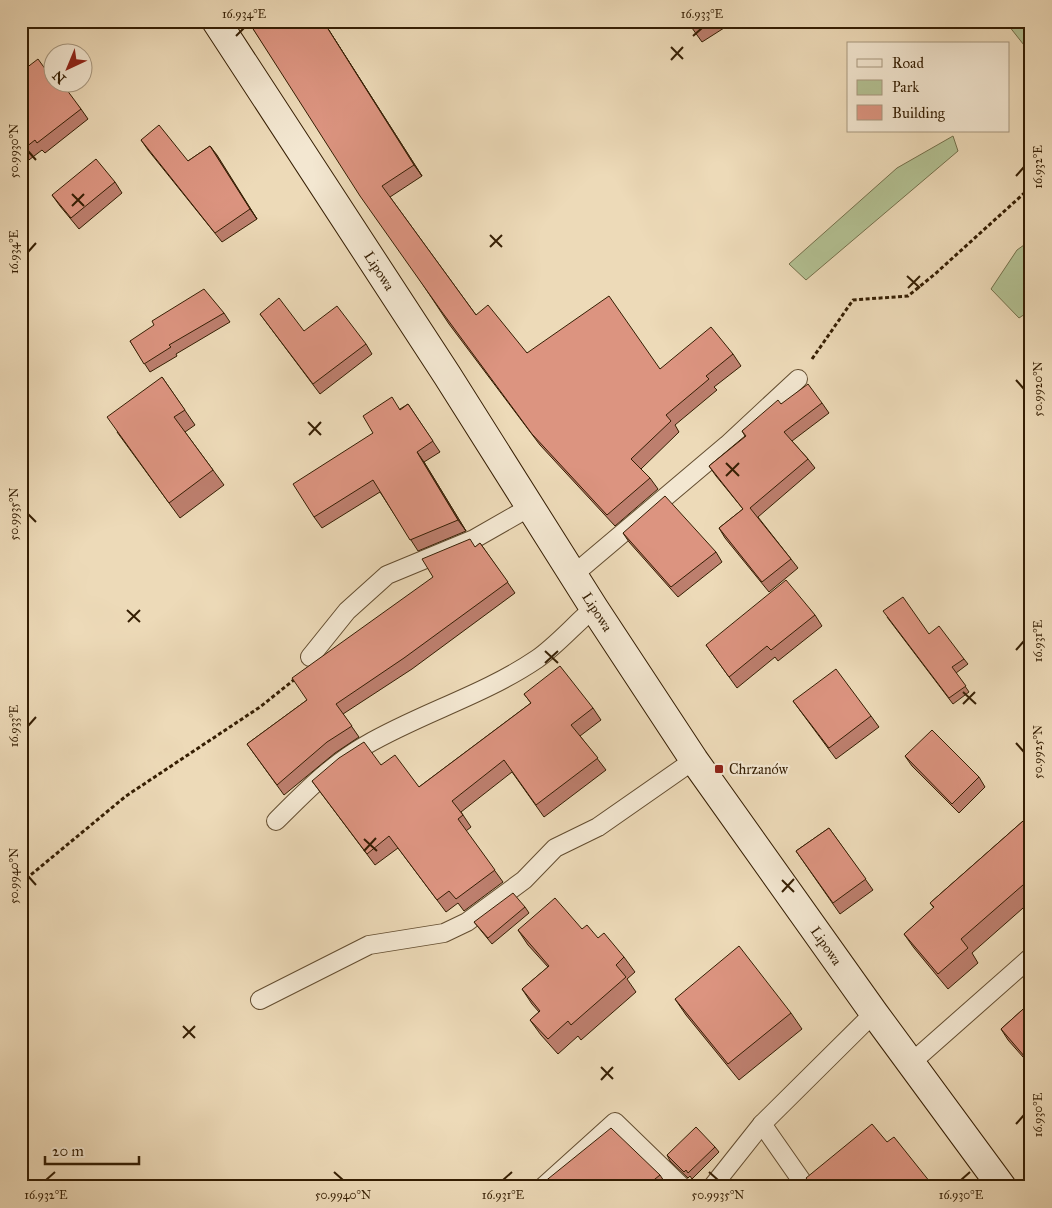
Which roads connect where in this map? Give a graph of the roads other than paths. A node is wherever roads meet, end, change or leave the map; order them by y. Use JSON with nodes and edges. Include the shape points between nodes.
{"nodes":[{"id":1,"x":216,"y":21,"type":"edge"},
{"id":2,"x":798,"y":379,"type":"road end"},
{"id":3,"x":530,"y":506,"type":"junction"},
{"id":4,"x":573,"y":575,"type":"junction"},
{"id":5,"x":594,"y":608,"type":"junction"},
{"id":6,"x":310,"y":657,"type":"road end"},
{"id":7,"x":694,"y":760,"type":"junction"},
{"id":8,"x":276,"y":821,"type":"dead end"},
{"id":9,"x":1031,"y":957,"type":"edge"},
{"id":10,"x":260,"y":1000,"type":"dead end"},
{"id":11,"x":874,"y":1013,"type":"junction"},
{"id":12,"x":911,"y":1064,"type":"junction"},
{"id":13,"x":762,"y":1124,"type":"junction"},
{"id":14,"x":543,"y":1187,"type":"edge"},
{"id":15,"x":682,"y":1187,"type":"edge"},
{"id":16,"x":712,"y":1187,"type":"edge"},
{"id":17,"x":806,"y":1187,"type":"edge"},
{"id":18,"x":1002,"y":1187,"type":"edge"}],
"edges":[{"from":1,"to":3,"type":"street","name":"Lipowa"},
{"from":2,"to":4,"type":"lane","via":[[727,445]]},
{"from":3,"to":4,"type":"street","name":"Lipowa"},
{"from":3,"to":6,"type":"lane","via":[[474,539],[386,575],[347,611]]},
{"from":4,"to":5,"type":"street","name":"Lipowa"},
{"from":5,"to":7,"type":"street","name":"Lipowa"},
{"from":5,"to":8,"type":"lane","via":[[537,659],[463,699],[387,733],[332,767]]},
{"from":7,"to":10,"type":"lane","via":[[598,827],[555,848],[524,880],[467,922],[444,933],[369,945]]},
{"from":7,"to":11,"type":"street","name":"Lipowa"},
{"from":9,"to":12,"type":"lane"},
{"from":11,"to":12,"type":"street","name":"Lipowa"},
{"from":11,"to":13,"type":"lane"},
{"from":12,"to":18,"type":"street","name":"Lipowa"},
{"from":13,"to":16,"type":"lane"},
{"from":13,"to":17,"type":"lane"},
{"from":14,"to":15,"type":"lane","via":[[615,1122]]}]}
